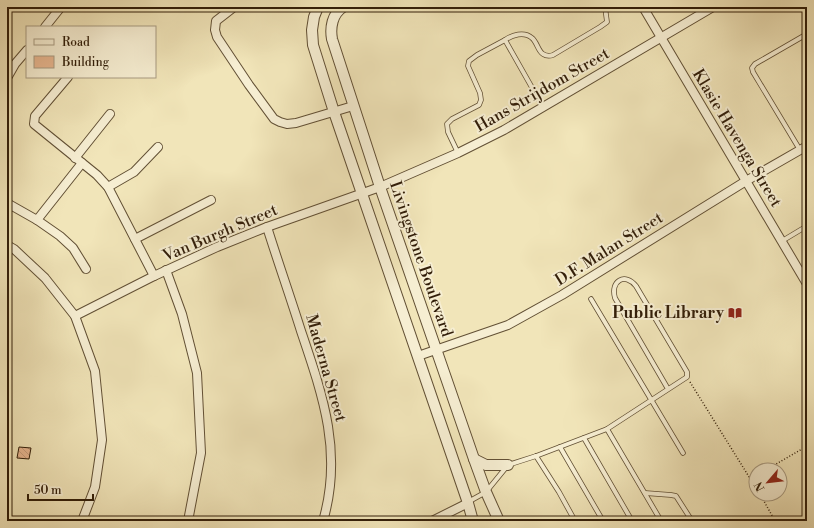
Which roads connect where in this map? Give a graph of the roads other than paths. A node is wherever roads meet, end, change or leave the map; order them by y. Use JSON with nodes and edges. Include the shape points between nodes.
{"nodes":[{"id":1,"x":61,"y":7,"type":"edge"},
{"id":2,"x":234,"y":7,"type":"edge"},
{"id":3,"x":318,"y":7,"type":"edge"},
{"id":4,"x":605,"y":7,"type":"edge"},
{"id":5,"x":643,"y":7,"type":"edge"},
{"id":6,"x":714,"y":7,"type":"edge"},
{"id":7,"x":340,"y":8,"type":"edge"},
{"id":8,"x":46,"y":26,"type":"edge"},
{"id":9,"x":807,"y":34,"type":"edge"},
{"id":10,"x":661,"y":38,"type":"junction"},
{"id":11,"x":505,"y":40,"type":"junction"},
{"id":12,"x":26,"y":51,"type":"edge"},
{"id":13,"x":7,"y":78,"type":"edge"},
{"id":14,"x":67,"y":78,"type":"edge"},
{"id":15,"x":353,"y":106,"type":"junction"},
{"id":16,"x":543,"y":107,"type":"junction"},
{"id":17,"x":334,"y":112,"type":"junction"},
{"id":18,"x":110,"y":114,"type":"dead end"},
{"id":19,"x":158,"y":147,"type":"dead end"},
{"id":20,"x":804,"y":148,"type":"edge"},
{"id":21,"x":458,"y":153,"type":"junction"},
{"id":22,"x":79,"y":160,"type":"junction"},
{"id":23,"x":746,"y":180,"type":"junction"},
{"id":24,"x":108,"y":187,"type":"junction"},
{"id":25,"x":380,"y":187,"type":"junction"},
{"id":26,"x":362,"y":193,"type":"junction"},
{"id":27,"x":212,"y":200,"type":"dead end"},
{"id":28,"x":7,"y":203,"type":"edge"},
{"id":29,"x":37,"y":220,"type":"junction"},
{"id":30,"x":807,"y":226,"type":"edge"},
{"id":31,"x":267,"y":227,"type":"junction"},
{"id":32,"x":135,"y":239,"type":"junction"},
{"id":33,"x":782,"y":241,"type":"junction"},
{"id":34,"x":7,"y":245,"type":"edge"},
{"id":35,"x":86,"y":270,"type":"dead end"},
{"id":36,"x":166,"y":270,"type":"junction"},
{"id":37,"x":154,"y":276,"type":"junction"},
{"id":38,"x":807,"y":284,"type":"edge"},
{"id":39,"x":591,"y":299,"type":"dead end"},
{"id":40,"x":75,"y":316,"type":"junction"},
{"id":41,"x":436,"y":349,"type":"junction"},
{"id":42,"x":418,"y":356,"type":"junction"},
{"id":43,"x":668,"y":389,"type":"junction"},
{"id":44,"x":651,"y":400,"type":"junction"},
{"id":45,"x":607,"y":429,"type":"junction"},
{"id":46,"x":584,"y":438,"type":"junction"},
{"id":47,"x":560,"y":447,"type":"junction"},
{"id":48,"x":683,"y":453,"type":"dead end"},
{"id":49,"x":536,"y":456,"type":"junction"},
{"id":50,"x":474,"y":459,"type":"junction"},
{"id":51,"x":508,"y":465,"type":"junction"},
{"id":52,"x":486,"y":492,"type":"junction"},
{"id":53,"x":645,"y":493,"type":"junction"},
{"id":54,"x":468,"y":503,"type":"junction"},
{"id":55,"x":82,"y":521,"type":"edge"},
{"id":56,"x":188,"y":521,"type":"edge"},
{"id":57,"x":323,"y":521,"type":"edge"},
{"id":58,"x":432,"y":521,"type":"edge"},
{"id":59,"x":473,"y":521,"type":"edge"},
{"id":60,"x":499,"y":521,"type":"edge"},
{"id":61,"x":575,"y":521,"type":"edge"},
{"id":62,"x":603,"y":521,"type":"edge"},
{"id":63,"x":632,"y":521,"type":"edge"},
{"id":64,"x":661,"y":521,"type":"edge"},
{"id":65,"x":692,"y":521,"type":"edge"}],
"edges":[{"from":1,"to":8,"type":"street"},
{"from":2,"to":17,"type":"street","via":[[216,21],[215,30],[249,85],[274,119],[287,124]]},
{"from":3,"to":17,"type":"street","via":[[312,30],[313,45]]},
{"from":4,"to":11,"type":"lane","via":[[607,22],[553,55],[542,54],[532,38],[526,35],[520,34]]},
{"from":5,"to":10,"type":"street","name":"Klasie Havenga Street"},
{"from":6,"to":10,"type":"street","name":"Hans Strijdom Street"},
{"from":7,"to":15,"type":"street","name":"Livingstone Boulevard","via":[[333,19],[331,32]]},
{"from":9,"to":20,"type":"lane","via":[[752,68]]},
{"from":10,"to":16,"type":"street","name":"Hans Strijdom Street"},
{"from":10,"to":23,"type":"street","name":"Klasie Havenga Street"},
{"from":11,"to":16,"type":"lane"},
{"from":11,"to":21,"type":"lane","via":[[469,61],[468,66],[481,100],[479,105],[447,124]]},
{"from":12,"to":13,"type":"street"},
{"from":14,"to":22,"type":"street","via":[[35,116],[34,122]]},
{"from":15,"to":17,"type":"street"},
{"from":15,"to":25,"type":"street","name":"Livingstone Boulevard"},
{"from":16,"to":21,"type":"street","name":"Hans Strijdom Street"},
{"from":17,"to":26,"type":"street"},
{"from":18,"to":22,"type":"street"},
{"from":19,"to":24,"type":"street","via":[[134,172]]},
{"from":20,"to":23,"type":"street","name":"D.F. Malan Street"},
{"from":21,"to":25,"type":"street","name":"Hans Strijdom Street"},
{"from":22,"to":24,"type":"street"},
{"from":22,"to":29,"type":"street"},
{"from":23,"to":33,"type":"street","name":"Klasie Havenga Street"},
{"from":23,"to":41,"type":"street","name":"D.F. Malan Street","via":[[508,326]]},
{"from":24,"to":32,"type":"street"},
{"from":25,"to":26,"type":"street","name":"Van Burgh Street"},
{"from":25,"to":41,"type":"street","name":"Livingstone Boulevard"},
{"from":26,"to":31,"type":"street","name":"Van Burgh Street"},
{"from":26,"to":42,"type":"street"},
{"from":27,"to":32,"type":"street","name":"Van Burgh Street"},
{"from":28,"to":29,"type":"street"},
{"from":29,"to":35,"type":"street","via":[[73,248]]},
{"from":30,"to":33,"type":"lane"},
{"from":31,"to":36,"type":"street","name":"Van Burgh Street"},
{"from":31,"to":57,"type":"street","name":"Maderna Street","via":[[320,386],[330,434],[332,472]]},
{"from":32,"to":37,"type":"street"},
{"from":33,"to":38,"type":"street","name":"Klasie Havenga Street"},
{"from":34,"to":40,"type":"street","via":[[45,278]]},
{"from":36,"to":37,"type":"street","name":"Van Burgh Street"},
{"from":36,"to":56,"type":"street","via":[[182,314],[197,373],[201,453]]},
{"from":37,"to":40,"type":"street","name":"Van Burgh Street"},
{"from":39,"to":44,"type":"lane"},
{"from":40,"to":55,"type":"street","via":[[95,371],[102,440],[95,487]]},
{"from":41,"to":42,"type":"street","name":"D.F. Malan Street"},
{"from":41,"to":50,"type":"street","name":"Livingstone Boulevard"},
{"from":42,"to":54,"type":"street"},
{"from":43,"to":43,"type":"lane","via":[[614,298],[613,288],[619,281],[633,281],[686,372],[687,377]]},
{"from":43,"to":44,"type":"lane"},
{"from":44,"to":45,"type":"lane"},
{"from":44,"to":48,"type":"lane"},
{"from":45,"to":46,"type":"lane"},
{"from":45,"to":53,"type":"lane"},
{"from":46,"to":47,"type":"lane"},
{"from":46,"to":63,"type":"lane"},
{"from":47,"to":49,"type":"lane"},
{"from":47,"to":62,"type":"lane"},
{"from":49,"to":51,"type":"lane"},
{"from":49,"to":61,"type":"lane"},
{"from":50,"to":51,"type":"street","via":[[486,465]]},
{"from":50,"to":52,"type":"street","name":"Livingstone Boulevard"},
{"from":51,"to":52,"type":"lane"},
{"from":52,"to":54,"type":"lane"},
{"from":52,"to":60,"type":"street","name":"Livingstone Boulevard"},
{"from":53,"to":64,"type":"lane"},
{"from":53,"to":65,"type":"lane","via":[[676,496]]},
{"from":54,"to":58,"type":"street"},
{"from":54,"to":59,"type":"street"}]}
